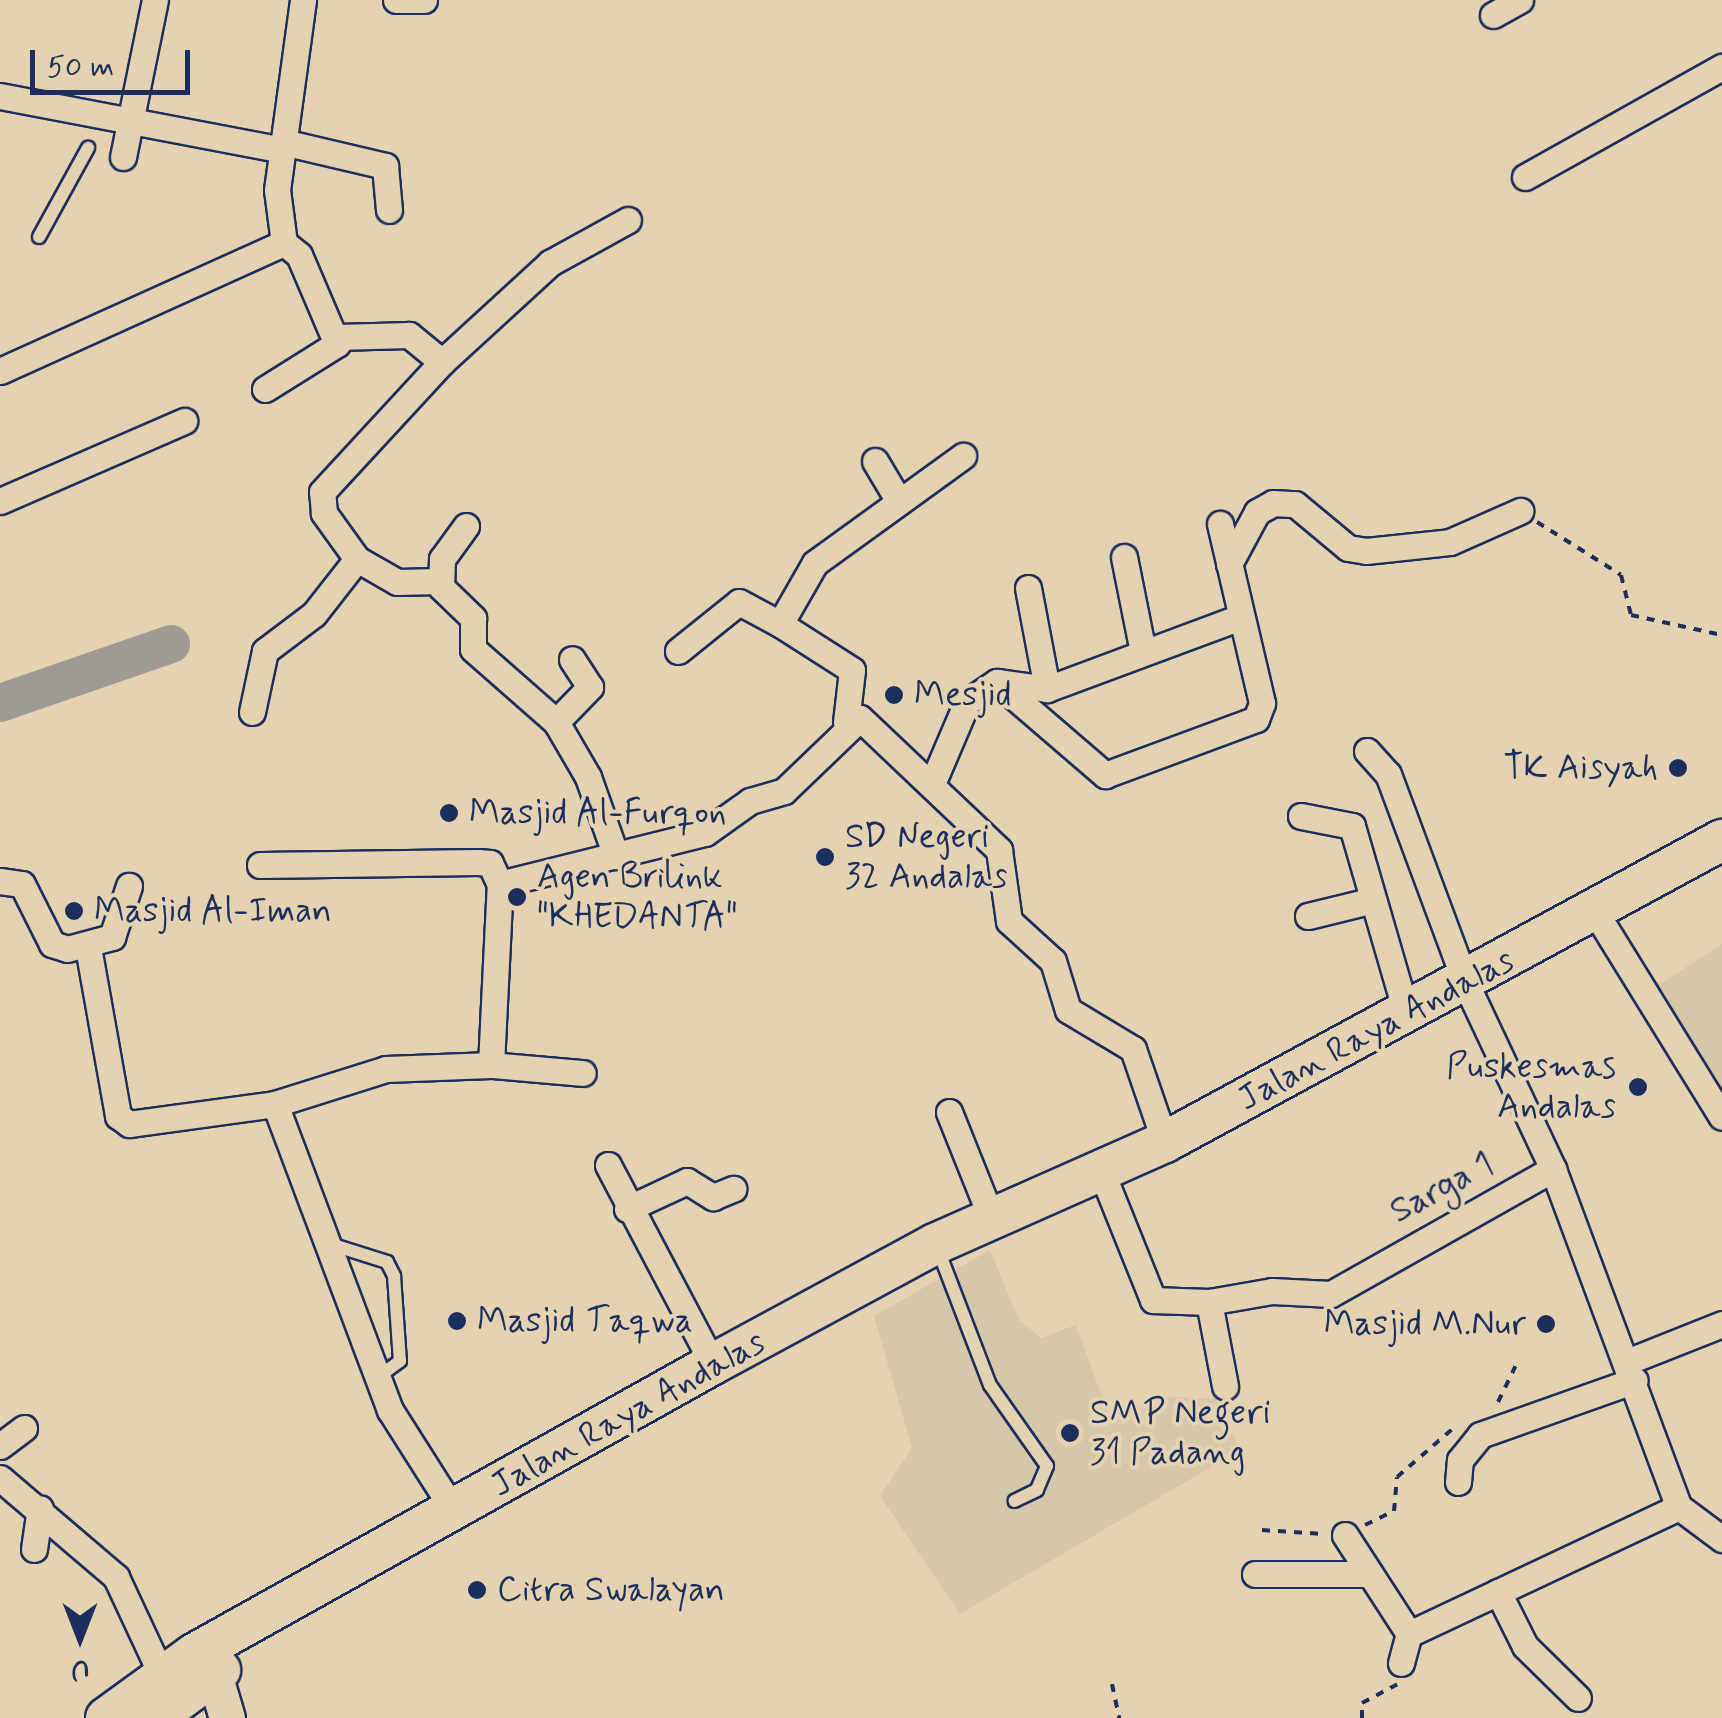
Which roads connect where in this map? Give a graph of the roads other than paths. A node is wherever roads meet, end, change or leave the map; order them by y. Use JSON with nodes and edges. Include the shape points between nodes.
{"nodes":[{"id":1,"x":155,"y":0,"type":"edge"},
{"id":2,"x":303,"y":0,"type":"edge"},
{"id":3,"x":396,"y":0,"type":"edge"},
{"id":4,"x":424,"y":0,"type":"edge"},
{"id":5,"x":1520,"y":0,"type":"edge"},
{"id":6,"x":1494,"y":15,"type":"dead end"},
{"id":7,"x":1722,"y":66,"type":"edge"},
{"id":8,"x":0,"y":96,"type":"edge"},
{"id":9,"x":133,"y":118,"type":"junction"},
{"id":10,"x":282,"y":146,"type":"junction"},
{"id":11,"x":88,"y":148,"type":"dead end"},
{"id":12,"x":124,"y":156,"type":"dead end"},
{"id":13,"x":1525,"y":177,"type":"dead end"},
{"id":14,"x":388,"y":210,"type":"dead end"},
{"id":15,"x":628,"y":220,"type":"dead end"},
{"id":16,"x":39,"y":237,"type":"dead end"},
{"id":17,"x":284,"y":243,"type":"junction"},
{"id":18,"x":337,"y":338,"type":"junction"},
{"id":19,"x":442,"y":362,"type":"junction"},
{"id":20,"x":0,"y":371,"type":"edge"},
{"id":21,"x":266,"y":389,"type":"dead end"},
{"id":22,"x":184,"y":421,"type":"dead end"},
{"id":23,"x":963,"y":456,"type":"dead end"},
{"id":24,"x":875,"y":460,"type":"dead end"},
{"id":25,"x":897,"y":498,"type":"junction"},
{"id":26,"x":0,"y":502,"type":"edge"},
{"id":27,"x":1520,"y":511,"type":"road end"},
{"id":28,"x":1220,"y":524,"type":"dead end"},
{"id":29,"x":466,"y":526,"type":"dead end"},
{"id":30,"x":1124,"y":557,"type":"dead end"},
{"id":31,"x":357,"y":559,"type":"junction"},
{"id":32,"x":1229,"y":564,"type":"junction"},
{"id":33,"x":438,"y":581,"type":"junction"},
{"id":34,"x":1028,"y":588,"type":"dead end"},
{"id":35,"x":1241,"y":617,"type":"junction"},
{"id":36,"x":780,"y":624,"type":"junction"},
{"id":37,"x":678,"y":650,"type":"dead end"},
{"id":38,"x":1143,"y":652,"type":"junction"},
{"id":39,"x":572,"y":659,"type":"dead end"},
{"id":40,"x":997,"y":682,"type":"junction"},
{"id":41,"x":1047,"y":689,"type":"junction"},
{"id":42,"x":252,"y":712,"type":"dead end"},
{"id":43,"x":556,"y":722,"type":"junction"},
{"id":44,"x":846,"y":722,"type":"junction"},
{"id":45,"x":1368,"y":752,"type":"dead end"},
{"id":46,"x":932,"y":784,"type":"junction"},
{"id":47,"x":1302,"y":816,"type":"dead end"},
{"id":48,"x":1722,"y":840,"type":"edge"},
{"id":49,"x":616,"y":856,"type":"junction"},
{"id":50,"x":260,"y":865,"type":"dead end"},
{"id":51,"x":0,"y":881,"type":"edge"},
{"id":52,"x":500,"y":884,"type":"junction"},
{"id":53,"x":129,"y":886,"type":"dead end"},
{"id":54,"x":1374,"y":900,"type":"junction"},
{"id":55,"x":1594,"y":910,"type":"junction"},
{"id":56,"x":1308,"y":916,"type":"dead end"},
{"id":57,"x":88,"y":948,"type":"junction"},
{"id":58,"x":1466,"y":984,"type":"junction"},
{"id":59,"x":1407,"y":1016,"type":"junction"},
{"id":60,"x":491,"y":1065,"type":"junction"},
{"id":61,"x":583,"y":1073,"type":"dead end"},
{"id":62,"x":275,"y":1104,"type":"junction"},
{"id":63,"x":949,"y":1112,"type":"dead end"},
{"id":64,"x":1722,"y":1118,"type":"edge"},
{"id":65,"x":1166,"y":1142,"type":"junction"},
{"id":66,"x":608,"y":1165,"type":"dead end"},
{"id":67,"x":1553,"y":1168,"type":"junction"},
{"id":68,"x":1102,"y":1173,"type":"junction"},
{"id":69,"x":733,"y":1188,"type":"dead end"},
{"id":70,"x":627,"y":1210,"type":"junction"},
{"id":71,"x":1007,"y":1213,"type":"junction"},
{"id":72,"x":329,"y":1244,"type":"junction"},
{"id":73,"x":942,"y":1260,"type":"junction"},
{"id":74,"x":1209,"y":1302,"type":"junction"},
{"id":75,"x":1722,"y":1324,"type":"edge"},
{"id":76,"x":763,"y":1347,"type":"junction"},
{"id":77,"x":712,"y":1364,"type":"junction"},
{"id":78,"x":1632,"y":1370,"type":"junction"},
{"id":79,"x":378,"y":1377,"type":"junction"},
{"id":80,"x":1225,"y":1386,"type":"dead end"},
{"id":81,"x":24,"y":1428,"type":"dead end"},
{"id":82,"x":0,"y":1446,"type":"edge"},
{"id":83,"x":0,"y":1478,"type":"edge"},
{"id":84,"x":1458,"y":1482,"type":"dead end"},
{"id":85,"x":1014,"y":1501,"type":"dead end"},
{"id":86,"x":1679,"y":1507,"type":"junction"},
{"id":87,"x":40,"y":1508,"type":"junction"},
{"id":88,"x":454,"y":1511,"type":"junction"},
{"id":89,"x":1345,"y":1535,"type":"road end"},
{"id":90,"x":1722,"y":1539,"type":"edge"},
{"id":91,"x":34,"y":1549,"type":"dead end"},
{"id":92,"x":1255,"y":1574,"type":"dead end"},
{"id":93,"x":1370,"y":1574,"type":"junction"},
{"id":94,"x":1498,"y":1592,"type":"junction"},
{"id":95,"x":1409,"y":1634,"type":"junction"},
{"id":96,"x":243,"y":1641,"type":"junction"},
{"id":97,"x":1402,"y":1663,"type":"road end"},
{"id":98,"x":214,"y":1674,"type":"junction"},
{"id":99,"x":163,"y":1678,"type":"junction"},
{"id":100,"x":1578,"y":1698,"type":"dead end"},
{"id":101,"x":106,"y":1718,"type":"edge"},
{"id":102,"x":155,"y":1718,"type":"edge"},
{"id":103,"x":227,"y":1718,"type":"edge"}],
"edges":[{"from":1,"to":9,"type":"street"},
{"from":2,"to":10,"type":"street"},
{"from":3,"to":4,"type":"street"},
{"from":5,"to":6,"type":"street"},
{"from":7,"to":13,"type":"street"},
{"from":8,"to":9,"type":"street"},
{"from":9,"to":10,"type":"street"},
{"from":9,"to":12,"type":"street"},
{"from":10,"to":14,"type":"street","via":[[385,166]]},
{"from":10,"to":17,"type":"street"},
{"from":11,"to":16,"type":"lane"},
{"from":15,"to":19,"type":"street","via":[[550,263]]},
{"from":17,"to":18,"type":"street","via":[[300,255]]},
{"from":17,"to":20,"type":"street"},
{"from":18,"to":19,"type":"street","via":[[409,335]]},
{"from":18,"to":21,"type":"street","via":[[325,359]]},
{"from":19,"to":31,"type":"street","via":[[322,492],[324,513]]},
{"from":22,"to":26,"type":"street"},
{"from":23,"to":25,"type":"street"},
{"from":24,"to":25,"type":"street"},
{"from":25,"to":36,"type":"street","via":[[810,568]]},
{"from":27,"to":32,"type":"street","via":[[1450,542],[1358,551],[1304,509],[1273,503],[1257,512]]},
{"from":28,"to":32,"type":"street"},
{"from":29,"to":33,"type":"street"},
{"from":30,"to":38,"type":"street"},
{"from":31,"to":33,"type":"street","via":[[397,582]]},
{"from":31,"to":42,"type":"street","via":[[314,614],[265,651]]},
{"from":32,"to":35,"type":"street"},
{"from":33,"to":43,"type":"street","via":[[474,618],[473,649]]},
{"from":34,"to":41,"type":"street"},
{"from":35,"to":38,"type":"street"},
{"from":35,"to":40,"type":"street","via":[[1262,703],[1256,719],[1125,771],[1091,771]]},
{"from":36,"to":37,"type":"street","via":[[739,602]]},
{"from":36,"to":44,"type":"street","via":[[852,670]]},
{"from":38,"to":41,"type":"street"},
{"from":39,"to":43,"type":"street","via":[[590,686]]},
{"from":40,"to":41,"type":"street"},
{"from":40,"to":46,"type":"street","via":[[967,702]]},
{"from":43,"to":49,"type":"street","via":[[588,777]]},
{"from":44,"to":46,"type":"street","via":[[868,722]]},
{"from":44,"to":49,"type":"street","via":[[784,790],[750,801],[706,832]]},
{"from":45,"to":58,"type":"street","via":[[1388,774]]},
{"from":46,"to":65,"type":"street","via":[[999,850],[1009,921],[1053,961],[1068,1010],[1133,1049]]},
{"from":47,"to":54,"type":"street","via":[[1352,826]]},
{"from":48,"to":55,"type":"main road","name":"Jalan Raya Andalas"},
{"from":49,"to":52,"type":"street"},
{"from":50,"to":52,"type":"street","via":[[478,862],[490,863]]},
{"from":51,"to":57,"type":"street","via":[[22,884],[52,944]]},
{"from":52,"to":60,"type":"street"},
{"from":53,"to":57,"type":"street","via":[[124,921]]},
{"from":54,"to":56,"type":"street"},
{"from":54,"to":59,"type":"street"},
{"from":55,"to":58,"type":"main road","name":"Jalan Raya Andalas"},
{"from":55,"to":64,"type":"street"},
{"from":57,"to":62,"type":"street","via":[[118,1116],[145,1126]]},
{"from":58,"to":59,"type":"main road","name":"Jalan Raya Andalas"},
{"from":58,"to":67,"type":"street"},
{"from":59,"to":65,"type":"main road","name":"Jalan Raya Andalas"},
{"from":60,"to":61,"type":"street"},
{"from":60,"to":62,"type":"street","via":[[386,1069]]},
{"from":62,"to":72,"type":"street"},
{"from":63,"to":71,"type":"street"},
{"from":65,"to":68,"type":"main road","name":"Jalan Raya Andalas"},
{"from":66,"to":70,"type":"street"},
{"from":67,"to":74,"type":"street","name":"Sarga 1","via":[[1364,1269],[1331,1294],[1272,1291]]},
{"from":67,"to":78,"type":"street"},
{"from":68,"to":71,"type":"main road","name":"Jalan Raya Andalas"},
{"from":68,"to":74,"type":"street","name":"Sarga 1","via":[[1153,1300]]},
{"from":69,"to":70,"type":"street","via":[[713,1198],[687,1181]]},
{"from":70,"to":77,"type":"street"},
{"from":71,"to":73,"type":"main road","name":"Jalan Raya Andalas","via":[[1014,1224]]},
{"from":71,"to":76,"type":"main road","name":"Jalan Raya Andalas"},
{"from":72,"to":79,"type":"street"},
{"from":72,"to":79,"type":"lane","via":[[387,1262],[394,1276],[400,1361]]},
{"from":73,"to":76,"type":"main road","name":"Jalan Raya Andalas"},
{"from":73,"to":85,"type":"lane","via":[[990,1385],[1047,1466],[1037,1490]]},
{"from":74,"to":80,"type":"street"},
{"from":75,"to":78,"type":"street"},
{"from":76,"to":77,"type":"main road","name":"Jalan Raya Andalas"},
{"from":76,"to":96,"type":"main road","name":"Jalan Raya Andalas"},
{"from":77,"to":88,"type":"main road","name":"Jalan Raya Andalas"},
{"from":78,"to":84,"type":"street","via":[[1504,1411],[1467,1448]]},
{"from":78,"to":86,"type":"street"},
{"from":79,"to":88,"type":"street"},
{"from":81,"to":82,"type":"street"},
{"from":83,"to":87,"type":"street"},
{"from":86,"to":90,"type":"street"},
{"from":86,"to":94,"type":"street"},
{"from":87,"to":91,"type":"street"},
{"from":87,"to":99,"type":"street","via":[[116,1577]]},
{"from":88,"to":96,"type":"main road","name":"Jalan Raya Andalas"},
{"from":89,"to":93,"type":"street"},
{"from":92,"to":93,"type":"street"},
{"from":93,"to":95,"type":"street"},
{"from":94,"to":95,"type":"street"},
{"from":94,"to":100,"type":"street","via":[[1525,1646]]},
{"from":95,"to":97,"type":"street"},
{"from":96,"to":98,"type":"main road"},
{"from":96,"to":99,"type":"main road"},
{"from":98,"to":102,"type":"main road"},
{"from":98,"to":103,"type":"street"},
{"from":99,"to":101,"type":"main road"}]}
